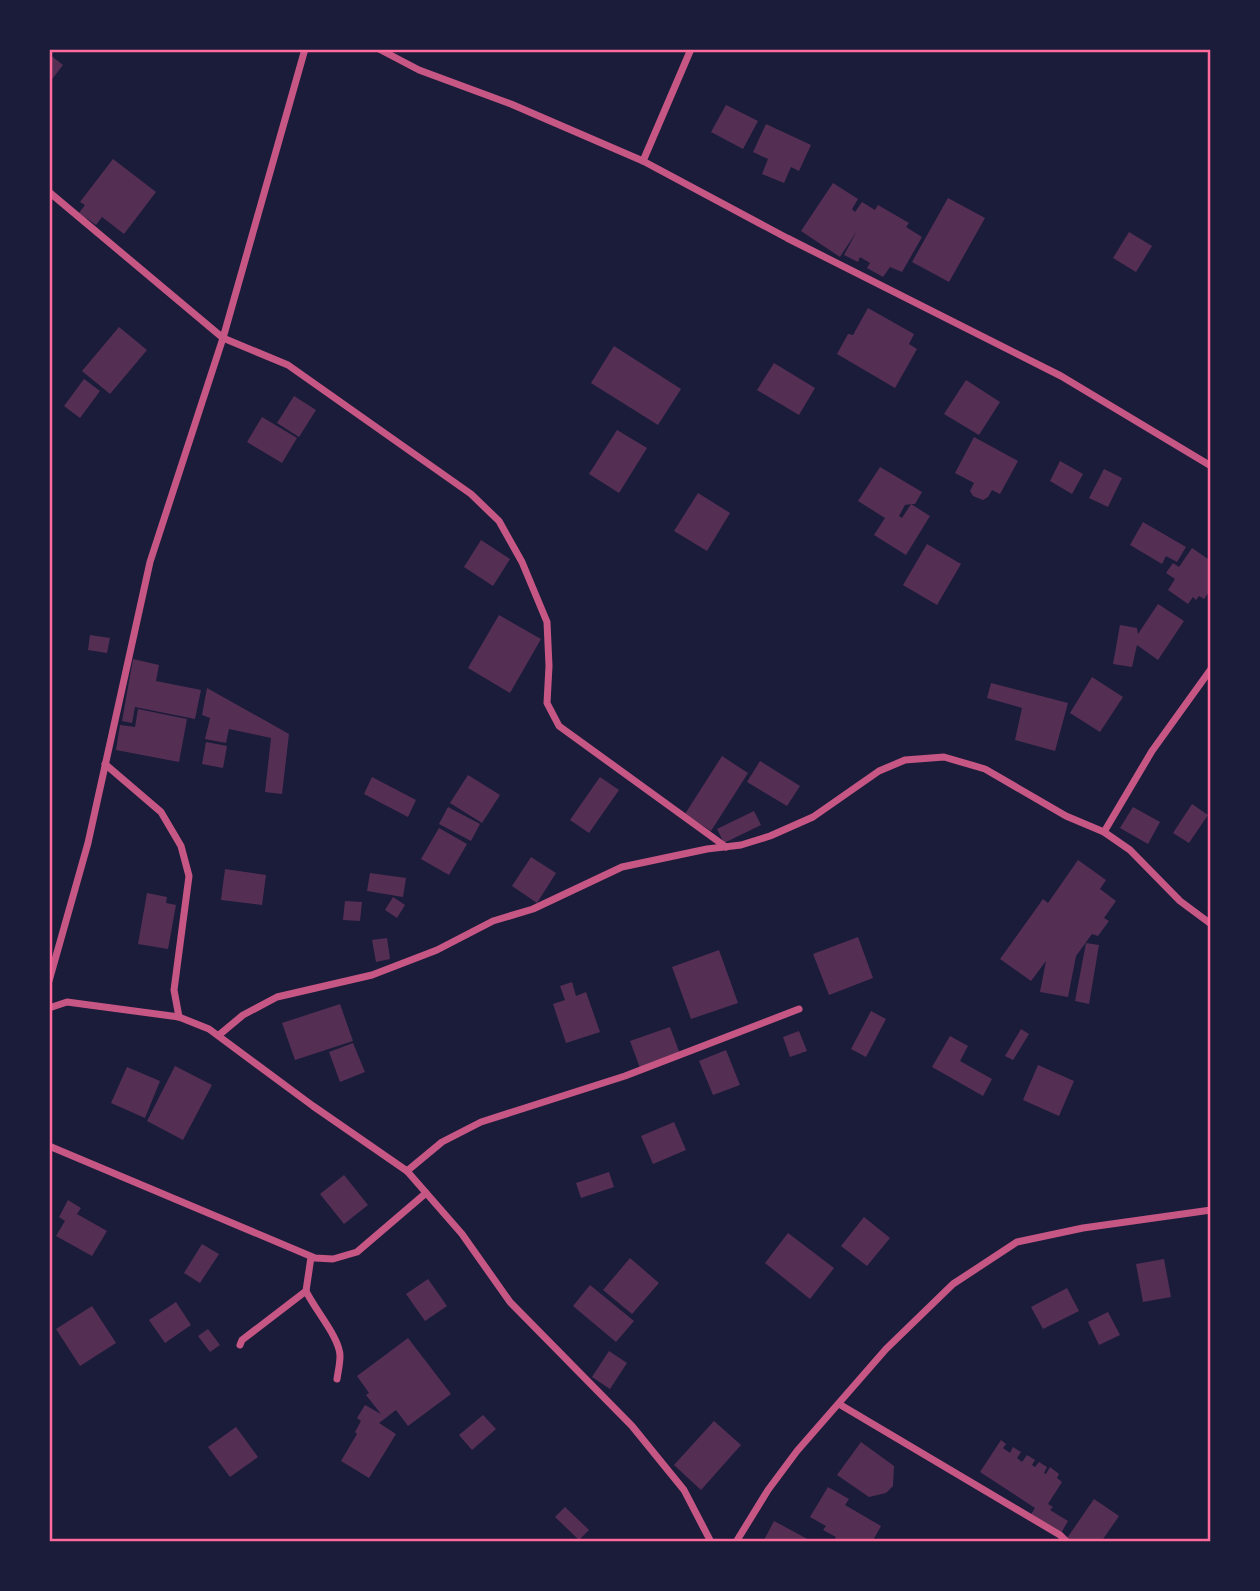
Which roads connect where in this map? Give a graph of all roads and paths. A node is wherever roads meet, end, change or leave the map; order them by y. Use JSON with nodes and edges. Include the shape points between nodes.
{"nodes":[{"id":1,"x":305,"y":49,"type":"edge"},
{"id":2,"x":379,"y":49,"type":"edge"},
{"id":3,"x":691,"y":49,"type":"edge"},
{"id":4,"x":643,"y":161,"type":"junction"},
{"id":5,"x":49,"y":192,"type":"edge"},
{"id":6,"x":223,"y":338,"type":"junction"},
{"id":7,"x":1211,"y":466,"type":"edge"},
{"id":8,"x":1211,"y":668,"type":"edge"},
{"id":9,"x":105,"y":764,"type":"junction"},
{"id":10,"x":1104,"y":832,"type":"junction"},
{"id":11,"x":726,"y":847,"type":"junction"},
{"id":12,"x":1211,"y":924,"type":"edge"},
{"id":13,"x":49,"y":981,"type":"edge"},
{"id":14,"x":49,"y":1008,"type":"edge"},
{"id":15,"x":799,"y":1009,"type":"dead end"},
{"id":16,"x":179,"y":1017,"type":"junction"},
{"id":17,"x":219,"y":1035,"type":"junction"},
{"id":18,"x":49,"y":1146,"type":"edge"},
{"id":19,"x":407,"y":1171,"type":"junction"},
{"id":20,"x":426,"y":1193,"type":"junction"},
{"id":21,"x":1211,"y":1210,"type":"edge"},
{"id":22,"x":311,"y":1257,"type":"junction"},
{"id":23,"x":306,"y":1291,"type":"junction"},
{"id":24,"x":240,"y":1345,"type":"dead end"},
{"id":25,"x":337,"y":1379,"type":"dead end"},
{"id":26,"x":839,"y":1404,"type":"junction"},
{"id":27,"x":711,"y":1542,"type":"edge"},
{"id":28,"x":736,"y":1542,"type":"edge"},
{"id":29,"x":1067,"y":1542,"type":"edge"}],
"edges":[{"from":1,"to":6,"type":"street"},
{"from":2,"to":4,"type":"street","via":[[419,70]]},
{"from":3,"to":4,"type":"street"},
{"from":4,"to":7,"type":"street","via":[[1061,376]]},
{"from":5,"to":6,"type":"street"},
{"from":6,"to":9,"type":"street","via":[[150,562]]},
{"from":6,"to":11,"type":"street","via":[[288,365],[460,487],[499,521],[547,622],[547,703],[559,726]]},
{"from":8,"to":10,"type":"street"},
{"from":9,"to":13,"type":"street"},
{"from":9,"to":16,"type":"street","via":[[161,812],[181,846],[189,876],[174,990]]},
{"from":10,"to":11,"type":"street","via":[[1066,816],[985,769],[944,757],[905,760],[879,771],[813,817]]},
{"from":10,"to":12,"type":"street"},
{"from":11,"to":17,"type":"street","via":[[622,867],[372,975],[277,997],[243,1015]]},
{"from":14,"to":16,"type":"street","via":[[67,1002]]},
{"from":15,"to":19,"type":"street","via":[[625,1076],[481,1122],[442,1142]]},
{"from":16,"to":17,"type":"street"},
{"from":17,"to":19,"type":"street"},
{"from":18,"to":22,"type":"street"},
{"from":19,"to":20,"type":"street"},
{"from":20,"to":22,"type":"street","via":[[357,1252],[333,1259]]},
{"from":20,"to":27,"type":"street","via":[[510,1302],[632,1426],[684,1490]]},
{"from":21,"to":26,"type":"street","via":[[1017,1242],[953,1284],[886,1349]]},
{"from":22,"to":23,"type":"street"},
{"from":23,"to":24,"type":"street"},
{"from":23,"to":25,"type":"street","via":[[336,1337],[341,1354]]},
{"from":26,"to":28,"type":"street","via":[[797,1451]]},
{"from":26,"to":29,"type":"street"}]}
